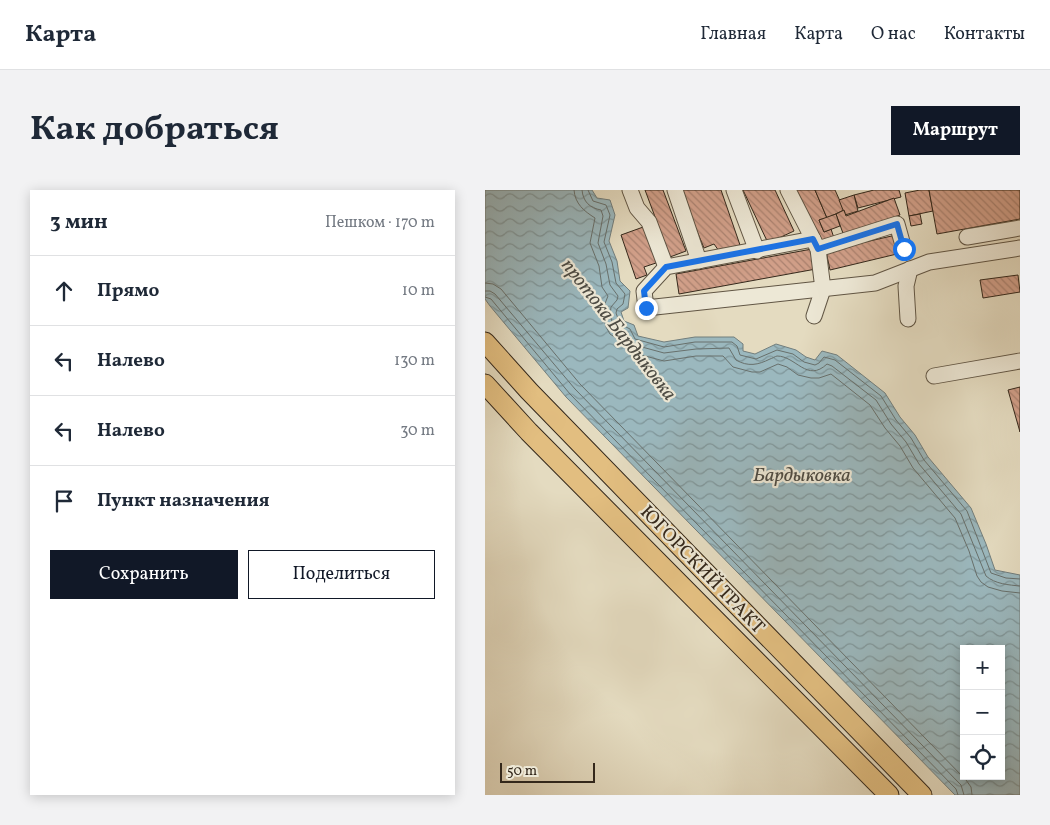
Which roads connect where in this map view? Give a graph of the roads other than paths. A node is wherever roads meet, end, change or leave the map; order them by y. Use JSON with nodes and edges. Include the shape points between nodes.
{"nodes":[{"id":1,"x":630,"y":190,"type":"edge"},
{"id":2,"x":675,"y":190,"type":"edge"},
{"id":3,"x":734,"y":190,"type":"edge"},
{"id":4,"x":788,"y":190,"type":"edge"},
{"id":5,"x":1020,"y":228,"type":"edge"},
{"id":6,"x":967,"y":237,"type":"dead end"},
{"id":7,"x":815,"y":244,"type":"junction"},
{"id":8,"x":1020,"y":248,"type":"edge"},
{"id":9,"x":904,"y":249,"type":"dead end"},
{"id":10,"x":757,"y":251,"type":"junction"},
{"id":11,"x":699,"y":261,"type":"junction"},
{"id":12,"x":666,"y":267,"type":"junction"},
{"id":13,"x":910,"y":270,"type":"junction"},
{"id":14,"x":823,"y":289,"type":"junction"},
{"id":15,"x":814,"y":316,"type":"dead end"},
{"id":16,"x":908,"y":319,"type":"dead end"},
{"id":17,"x":485,"y":342,"type":"edge"},
{"id":18,"x":1020,"y":361,"type":"edge"},
{"id":19,"x":934,"y":376,"type":"dead end"},
{"id":20,"x":485,"y":384,"type":"edge"},
{"id":21,"x":889,"y":795,"type":"edge"},
{"id":22,"x":922,"y":795,"type":"edge"}],
"edges":[{"from":1,"to":12,"type":"lane","via":[[637,208],[649,222]]},
{"from":2,"to":11,"type":"lane"},
{"from":3,"to":10,"type":"lane"},
{"from":4,"to":7,"type":"lane"},
{"from":5,"to":6,"type":"lane"},
{"from":7,"to":9,"type":"lane","via":[[897,224]]},
{"from":7,"to":10,"type":"lane"},
{"from":7,"to":14,"type":"lane"},
{"from":8,"to":13,"type":"lane","via":[[929,262]]},
{"from":10,"to":11,"type":"lane"},
{"from":11,"to":12,"type":"lane"},
{"from":12,"to":14,"type":"lane","via":[[644,291],[646,308]]},
{"from":13,"to":14,"type":"lane","via":[[875,283]]},
{"from":13,"to":16,"type":"lane","via":[[906,286]]},
{"from":14,"to":15,"type":"lane"},
{"from":17,"to":22,"type":"main road","name":"ЮГОРСКИЙ ТРАКТ","via":[[569,433]]},
{"from":18,"to":19,"type":"lane"},
{"from":20,"to":21,"type":"main road","name":"ЮГОРСКИЙ ТРАКТ"}]}
